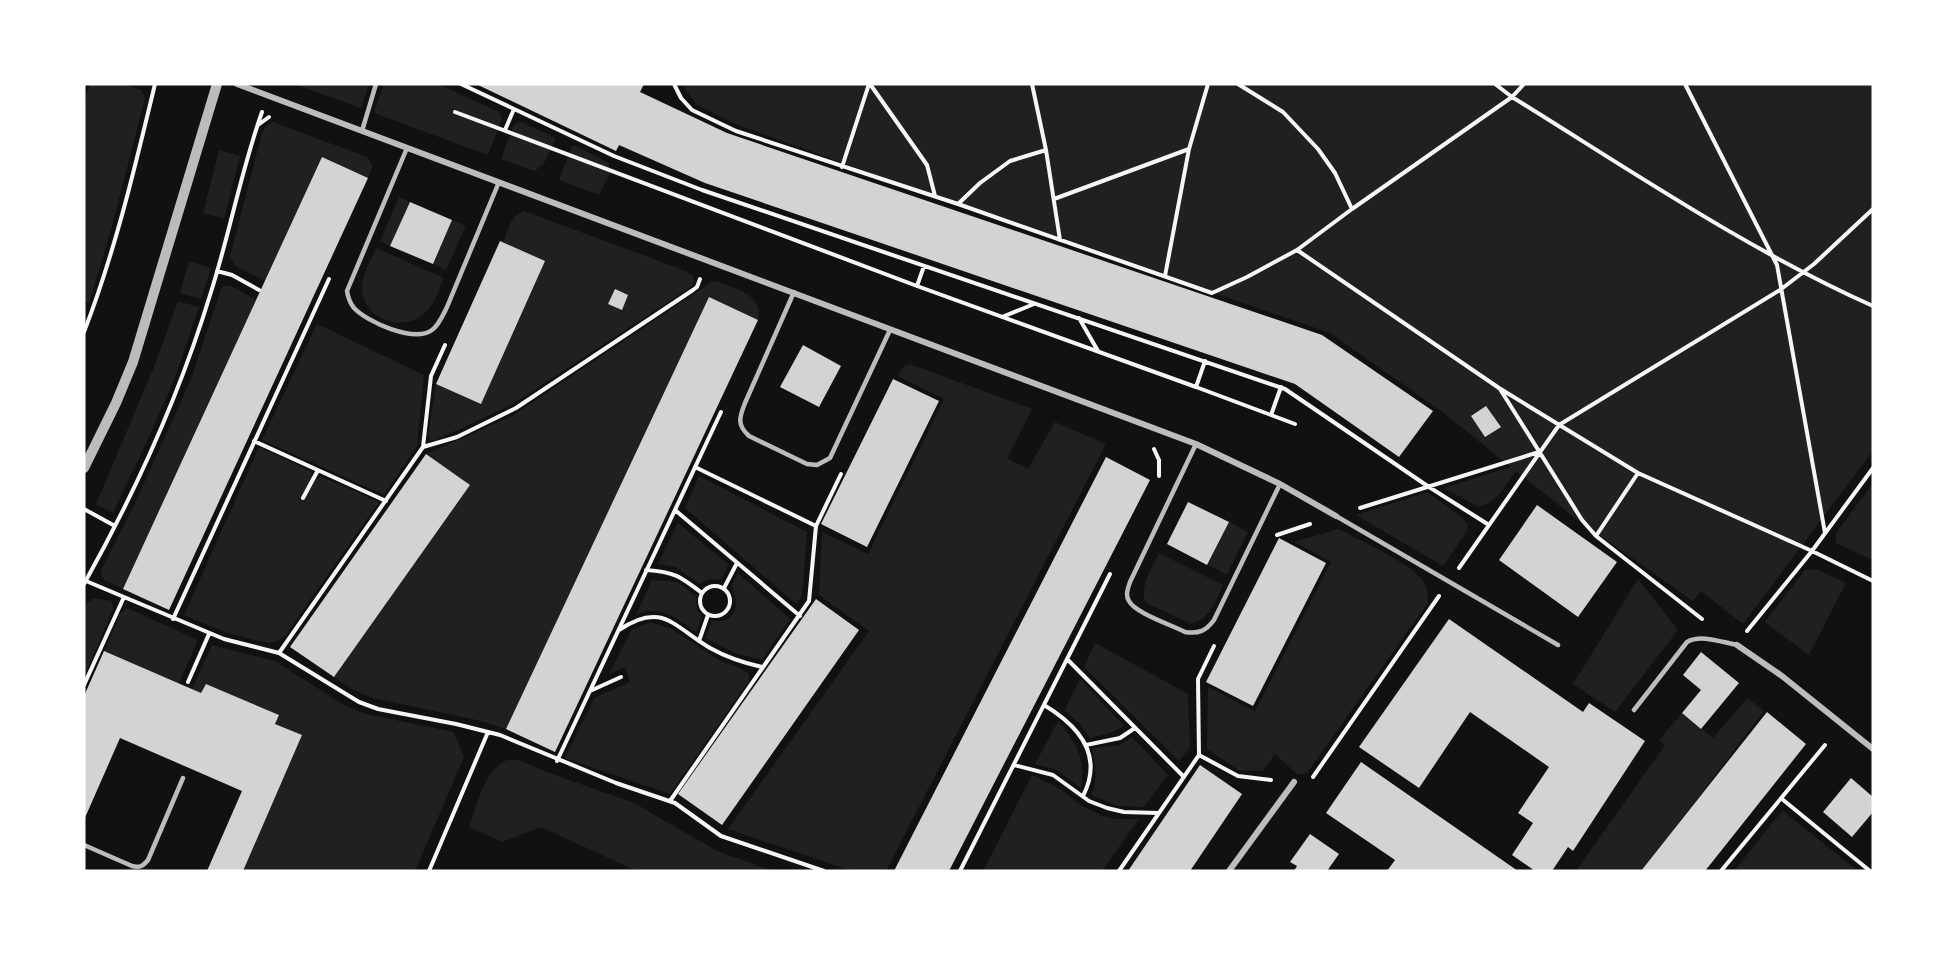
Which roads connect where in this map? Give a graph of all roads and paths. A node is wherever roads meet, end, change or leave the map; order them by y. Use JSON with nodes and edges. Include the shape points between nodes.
{"nodes":[{"id":1,"x":155,"y":84,"type":"edge"},
{"id":2,"x":217,"y":84,"type":"edge"},
{"id":3,"x":237,"y":84,"type":"edge"},
{"id":4,"x":376,"y":84,"type":"edge"},
{"id":5,"x":461,"y":84,"type":"edge"},
{"id":6,"x":674,"y":84,"type":"edge"},
{"id":7,"x":869,"y":84,"type":"edge"},
{"id":8,"x":1032,"y":84,"type":"edge"},
{"id":9,"x":1208,"y":84,"type":"edge"},
{"id":10,"x":1238,"y":84,"type":"edge"},
{"id":11,"x":1495,"y":84,"type":"edge"},
{"id":12,"x":1524,"y":84,"type":"edge"},
{"id":13,"x":1685,"y":84,"type":"edge"},
{"id":14,"x":268,"y":96,"type":"junction"},
{"id":15,"x":1512,"y":97,"type":"junction"},
{"id":16,"x":514,"y":109,"type":"junction"},
{"id":17,"x":455,"y":112,"type":"dead end"},
{"id":18,"x":276,"y":117,"type":"dead end"},
{"id":19,"x":258,"y":125,"type":"junction"},
{"id":20,"x":505,"y":130,"type":"junction"},
{"id":21,"x":362,"y":131,"type":"junction"},
{"id":22,"x":407,"y":148,"type":"junction"},
{"id":23,"x":1189,"y":149,"type":"junction"},
{"id":24,"x":1046,"y":150,"type":"junction"},
{"id":25,"x":842,"y":167,"type":"junction"},
{"id":26,"x":499,"y":182,"type":"junction"},
{"id":27,"x":935,"y":196,"type":"junction"},
{"id":28,"x":1054,"y":199,"type":"junction"},
{"id":29,"x":958,"y":204,"type":"junction"},
{"id":30,"x":1352,"y":209,"type":"junction"},
{"id":31,"x":1873,"y":209,"type":"edge"},
{"id":32,"x":1060,"y":240,"type":"junction"},
{"id":33,"x":1297,"y":250,"type":"junction"},
{"id":34,"x":1773,"y":258,"type":"junction"},
{"id":35,"x":924,"y":266,"type":"junction"},
{"id":36,"x":333,"y":269,"type":"dead end"},
{"id":37,"x":217,"y":271,"type":"junction"},
{"id":38,"x":1803,"y":273,"type":"junction"},
{"id":39,"x":707,"y":274,"type":"dead end"},
{"id":40,"x":1165,"y":276,"type":"junction"},
{"id":41,"x":917,"y":286,"type":"junction"},
{"id":42,"x":259,"y":290,"type":"dead end"},
{"id":43,"x":1780,"y":290,"type":"junction"},
{"id":44,"x":794,"y":292,"type":"junction"},
{"id":45,"x":1035,"y":303,"type":"junction"},
{"id":46,"x":1873,"y":306,"type":"edge"},
{"id":47,"x":1001,"y":317,"type":"junction"},
{"id":48,"x":1079,"y":318,"type":"junction"},
{"id":49,"x":890,"y":330,"type":"junction"},
{"id":50,"x":84,"y":332,"type":"edge"},
{"id":51,"x":446,"y":343,"type":"dead end"},
{"id":52,"x":1098,"y":352,"type":"junction"},
{"id":53,"x":1205,"y":361,"type":"junction"},
{"id":54,"x":1196,"y":387,"type":"junction"},
{"id":55,"x":1281,"y":387,"type":"junction"},
{"id":56,"x":1499,"y":388,"type":"junction"},
{"id":57,"x":724,"y":405,"type":"dead end"},
{"id":58,"x":1271,"y":416,"type":"junction"},
{"id":59,"x":1295,"y":424,"type":"dead end"},
{"id":60,"x":1559,"y":425,"type":"junction"},
{"id":61,"x":254,"y":441,"type":"junction"},
{"id":62,"x":1149,"y":441,"type":"dead end"},
{"id":63,"x":1196,"y":444,"type":"junction"},
{"id":64,"x":423,"y":447,"type":"junction"},
{"id":65,"x":1540,"y":452,"type":"junction"},
{"id":66,"x":86,"y":461,"type":"edge"},
{"id":67,"x":846,"y":465,"type":"dead end"},
{"id":68,"x":695,"y":467,"type":"junction"},
{"id":69,"x":1873,"y":468,"type":"edge"},
{"id":70,"x":318,"y":470,"type":"junction"},
{"id":71,"x":1638,"y":473,"type":"junction"},
{"id":72,"x":1280,"y":483,"type":"junction"},
{"id":73,"x":1155,"y":486,"type":"dead end"},
{"id":74,"x":1429,"y":487,"type":"junction"},
{"id":75,"x":303,"y":498,"type":"dead end"},
{"id":76,"x":386,"y":501,"type":"junction"},
{"id":77,"x":84,"y":509,"type":"edge"},
{"id":78,"x":675,"y":510,"type":"junction"},
{"id":79,"x":1336,"y":516,"type":"junction"},
{"id":80,"x":1489,"y":525,"type":"junction"},
{"id":81,"x":115,"y":526,"type":"junction"},
{"id":82,"x":816,"y":526,"type":"junction"},
{"id":83,"x":1825,"y":533,"type":"junction"},
{"id":84,"x":1596,"y":536,"type":"junction"},
{"id":85,"x":1267,"y":538,"type":"dead end"},
{"id":86,"x":1812,"y":551,"type":"junction"},
{"id":87,"x":737,"y":563,"type":"junction"},
{"id":88,"x":1115,"y":566,"type":"dead end"},
{"id":89,"x":646,"y":570,"type":"junction"},
{"id":90,"x":1873,"y":581,"type":"edge"},
{"id":91,"x":85,"y":582,"type":"edge"},
{"id":92,"x":1449,"y":583,"type":"junction"},
{"id":93,"x":724,"y":588,"type":"junction"},
{"id":94,"x":702,"y":594,"type":"junction"},
{"id":95,"x":124,"y":597,"type":"junction"},
{"id":96,"x":708,"y":615,"type":"junction"},
{"id":97,"x":800,"y":615,"type":"junction"},
{"id":98,"x":173,"y":619,"type":"junction"},
{"id":99,"x":618,"y":631,"type":"junction"},
{"id":100,"x":209,"y":634,"type":"junction"},
{"id":101,"x":1218,"y":639,"type":"dead end"},
{"id":102,"x":699,"y":641,"type":"junction"},
{"id":103,"x":1558,"y":645,"type":"dead end"},
{"id":104,"x":1737,"y":645,"type":"junction"},
{"id":105,"x":279,"y":653,"type":"junction"},
{"id":106,"x":1067,"y":659,"type":"junction"},
{"id":107,"x":762,"y":667,"type":"junction"},
{"id":108,"x":621,"y":677,"type":"dead end"},
{"id":109,"x":188,"y":682,"type":"dead end"},
{"id":110,"x":84,"y":685,"type":"edge"},
{"id":111,"x":590,"y":692,"type":"junction"},
{"id":112,"x":1044,"y":705,"type":"junction"},
{"id":113,"x":1634,"y":711,"type":"dead end"},
{"id":114,"x":1135,"y":728,"type":"junction"},
{"id":115,"x":488,"y":732,"type":"junction"},
{"id":116,"x":1086,"y":745,"type":"junction"},
{"id":117,"x":1825,"y":745,"type":"dead end"},
{"id":118,"x":1873,"y":749,"type":"edge"},
{"id":119,"x":1199,"y":755,"type":"junction"},
{"id":120,"x":557,"y":760,"type":"junction"},
{"id":121,"x":1014,"y":765,"type":"junction"},
{"id":122,"x":1184,"y":777,"type":"junction"},
{"id":123,"x":183,"y":778,"type":"dead end"},
{"id":124,"x":1294,"y":782,"type":"junction"},
{"id":125,"x":1083,"y":796,"type":"junction"},
{"id":126,"x":1782,"y":799,"type":"junction"},
{"id":127,"x":670,"y":801,"type":"junction"},
{"id":128,"x":1159,"y":813,"type":"junction"},
{"id":129,"x":84,"y":845,"type":"edge"},
{"id":130,"x":429,"y":871,"type":"edge"},
{"id":131,"x":824,"y":871,"type":"edge"},
{"id":132,"x":960,"y":871,"type":"edge"},
{"id":133,"x":1119,"y":871,"type":"edge"},
{"id":134,"x":1229,"y":871,"type":"edge"},
{"id":135,"x":1720,"y":871,"type":"edge"},
{"id":136,"x":1870,"y":871,"type":"edge"}],
"edges":[{"from":1,"to":50,"type":"path","via":[[136,163]]},
{"from":2,"to":66,"type":"street","via":[[133,362]]},
{"from":3,"to":14,"type":"street"},
{"from":4,"to":21,"type":"lane"},
{"from":5,"to":16,"type":"path"},
{"from":6,"to":25,"type":"path","via":[[692,110],[736,131]]},
{"from":7,"to":25,"type":"path"},
{"from":7,"to":27,"type":"path","via":[[927,165]]},
{"from":8,"to":24,"type":"path"},
{"from":9,"to":23,"type":"path"},
{"from":10,"to":30,"type":"path","via":[[1283,112],[1318,149]]},
{"from":11,"to":15,"type":"path"},
{"from":12,"to":15,"type":"path"},
{"from":13,"to":34,"type":"path"},
{"from":14,"to":19,"type":"path"},
{"from":14,"to":21,"type":"street"},
{"from":15,"to":30,"type":"path"},
{"from":15,"to":34,"type":"path"},
{"from":16,"to":20,"type":"path"},
{"from":16,"to":35,"type":"path","via":[[614,156],[702,190]]},
{"from":17,"to":20,"type":"path"},
{"from":18,"to":19,"type":"path","via":[[266,118]]},
{"from":19,"to":37,"type":"path"},
{"from":20,"to":41,"type":"path"},
{"from":21,"to":22,"type":"street"},
{"from":22,"to":26,"type":"street"},
{"from":22,"to":26,"type":"lane","via":[[347,291],[349,301],[364,316],[400,333],[423,334],[439,323]]},
{"from":23,"to":28,"type":"path"},
{"from":23,"to":40,"type":"path"},
{"from":24,"to":28,"type":"path"},
{"from":24,"to":29,"type":"path","via":[[1010,161]]},
{"from":25,"to":27,"type":"path"},
{"from":26,"to":44,"type":"street"},
{"from":27,"to":29,"type":"path"},
{"from":28,"to":32,"type":"path"},
{"from":29,"to":32,"type":"path"},
{"from":30,"to":33,"type":"path"},
{"from":31,"to":38,"type":"path"},
{"from":32,"to":40,"type":"path"},
{"from":33,"to":40,"type":"path","via":[[1212,293]]},
{"from":33,"to":56,"type":"path"},
{"from":34,"to":38,"type":"path"},
{"from":34,"to":43,"type":"path"},
{"from":35,"to":41,"type":"path"},
{"from":35,"to":45,"type":"path"},
{"from":36,"to":61,"type":"path"},
{"from":37,"to":42,"type":"path"},
{"from":37,"to":81,"type":"path","via":[[183,377]]},
{"from":38,"to":43,"type":"path"},
{"from":38,"to":46,"type":"path"},
{"from":39,"to":64,"type":"path","via":[[700,273],[693,290],[516,408],[457,437]]},
{"from":41,"to":47,"type":"path"},
{"from":43,"to":60,"type":"path"},
{"from":43,"to":83,"type":"path"},
{"from":44,"to":49,"type":"street"},
{"from":44,"to":49,"type":"lane","via":[[739,422],[749,436],[807,464],[817,465],[830,458]]},
{"from":45,"to":47,"type":"path"},
{"from":45,"to":48,"type":"path"},
{"from":47,"to":52,"type":"path"},
{"from":48,"to":52,"type":"path"},
{"from":48,"to":53,"type":"path"},
{"from":49,"to":63,"type":"street"},
{"from":51,"to":64,"type":"path","via":[[431,376]]},
{"from":52,"to":54,"type":"path"},
{"from":53,"to":54,"type":"path"},
{"from":53,"to":55,"type":"path"},
{"from":54,"to":58,"type":"path"},
{"from":55,"to":58,"type":"path"},
{"from":55,"to":74,"type":"path"},
{"from":56,"to":60,"type":"path"},
{"from":56,"to":65,"type":"path"},
{"from":57,"to":68,"type":"path"},
{"from":58,"to":59,"type":"path"},
{"from":60,"to":65,"type":"path"},
{"from":60,"to":71,"type":"path"},
{"from":61,"to":70,"type":"path"},
{"from":61,"to":98,"type":"path"},
{"from":62,"to":73,"type":"path","via":[[1159,460]]},
{"from":63,"to":72,"type":"street"},
{"from":63,"to":72,"type":"lane","via":[[1126,594],[1136,608],[1185,632],[1203,632],[1214,620]]},
{"from":64,"to":76,"type":"path"},
{"from":65,"to":74,"type":"path"},
{"from":65,"to":80,"type":"path"},
{"from":65,"to":84,"type":"path"},
{"from":67,"to":82,"type":"path"},
{"from":68,"to":78,"type":"path"},
{"from":68,"to":82,"type":"path"},
{"from":69,"to":83,"type":"path"},
{"from":70,"to":75,"type":"path"},
{"from":70,"to":76,"type":"path"},
{"from":71,"to":84,"type":"path"},
{"from":71,"to":86,"type":"path"},
{"from":72,"to":79,"type":"street"},
{"from":74,"to":79,"type":"path"},
{"from":74,"to":80,"type":"path"},
{"from":76,"to":105,"type":"path"},
{"from":77,"to":81,"type":"path"},
{"from":78,"to":87,"type":"path"},
{"from":78,"to":89,"type":"path"},
{"from":79,"to":85,"type":"path"},
{"from":79,"to":92,"type":"lane"},
{"from":80,"to":92,"type":"path"},
{"from":81,"to":91,"type":"path"},
{"from":82,"to":97,"type":"path","via":[[809,601]]},
{"from":83,"to":86,"type":"path"},
{"from":84,"to":104,"type":"path"},
{"from":86,"to":90,"type":"path"},
{"from":86,"to":104,"type":"path"},
{"from":87,"to":93,"type":"path"},
{"from":87,"to":97,"type":"path"},
{"from":88,"to":106,"type":"path"},
{"from":89,"to":94,"type":"path","via":[[681,576]]},
{"from":89,"to":99,"type":"path"},
{"from":91,"to":95,"type":"path"},
{"from":92,"to":103,"type":"lane"},
{"from":92,"to":124,"type":"path","via":[[1311,779]]},
{"from":93,"to":94,"type":"path","via":[[714,585]]},
{"from":93,"to":96,"type":"path","via":[[731,601],[727,611],[719,616]]},
{"from":94,"to":96,"type":"path","via":[[700,603]]},
{"from":95,"to":98,"type":"path"},
{"from":95,"to":110,"type":"path"},
{"from":96,"to":102,"type":"path"},
{"from":97,"to":107,"type":"path"},
{"from":98,"to":100,"type":"path"},
{"from":99,"to":102,"type":"path","via":[[650,615],[663,618]]},
{"from":99,"to":111,"type":"path"},
{"from":100,"to":105,"type":"path"},
{"from":100,"to":109,"type":"path"},
{"from":101,"to":119,"type":"path","via":[[1198,680]]},
{"from":102,"to":107,"type":"path","via":[[728,657]]},
{"from":104,"to":113,"type":"lane","via":[[1705,639],[1687,642]]},
{"from":104,"to":118,"type":"street"},
{"from":105,"to":115,"type":"path","via":[[367,705]]},
{"from":106,"to":112,"type":"path"},
{"from":106,"to":114,"type":"path"},
{"from":107,"to":127,"type":"path"},
{"from":108,"to":111,"type":"path"},
{"from":111,"to":120,"type":"path"},
{"from":112,"to":116,"type":"path","via":[[1078,730]]},
{"from":112,"to":121,"type":"path"},
{"from":114,"to":116,"type":"path","via":[[1120,738]]},
{"from":114,"to":122,"type":"path"},
{"from":115,"to":120,"type":"path"},
{"from":115,"to":130,"type":"path"},
{"from":116,"to":125,"type":"path","via":[[1090,782]]},
{"from":117,"to":126,"type":"path"},
{"from":119,"to":122,"type":"path"},
{"from":119,"to":124,"type":"path","via":[[1238,776]]},
{"from":120,"to":127,"type":"path"},
{"from":121,"to":125,"type":"path","via":[[1053,775]]},
{"from":121,"to":132,"type":"path"},
{"from":122,"to":128,"type":"path"},
{"from":123,"to":129,"type":"lane","via":[[144,865],[132,866]]},
{"from":124,"to":134,"type":"street"},
{"from":125,"to":128,"type":"path","via":[[1124,812]]},
{"from":126,"to":135,"type":"path"},
{"from":126,"to":136,"type":"path"},
{"from":127,"to":131,"type":"path","via":[[721,836]]},
{"from":128,"to":133,"type":"path"}]}
